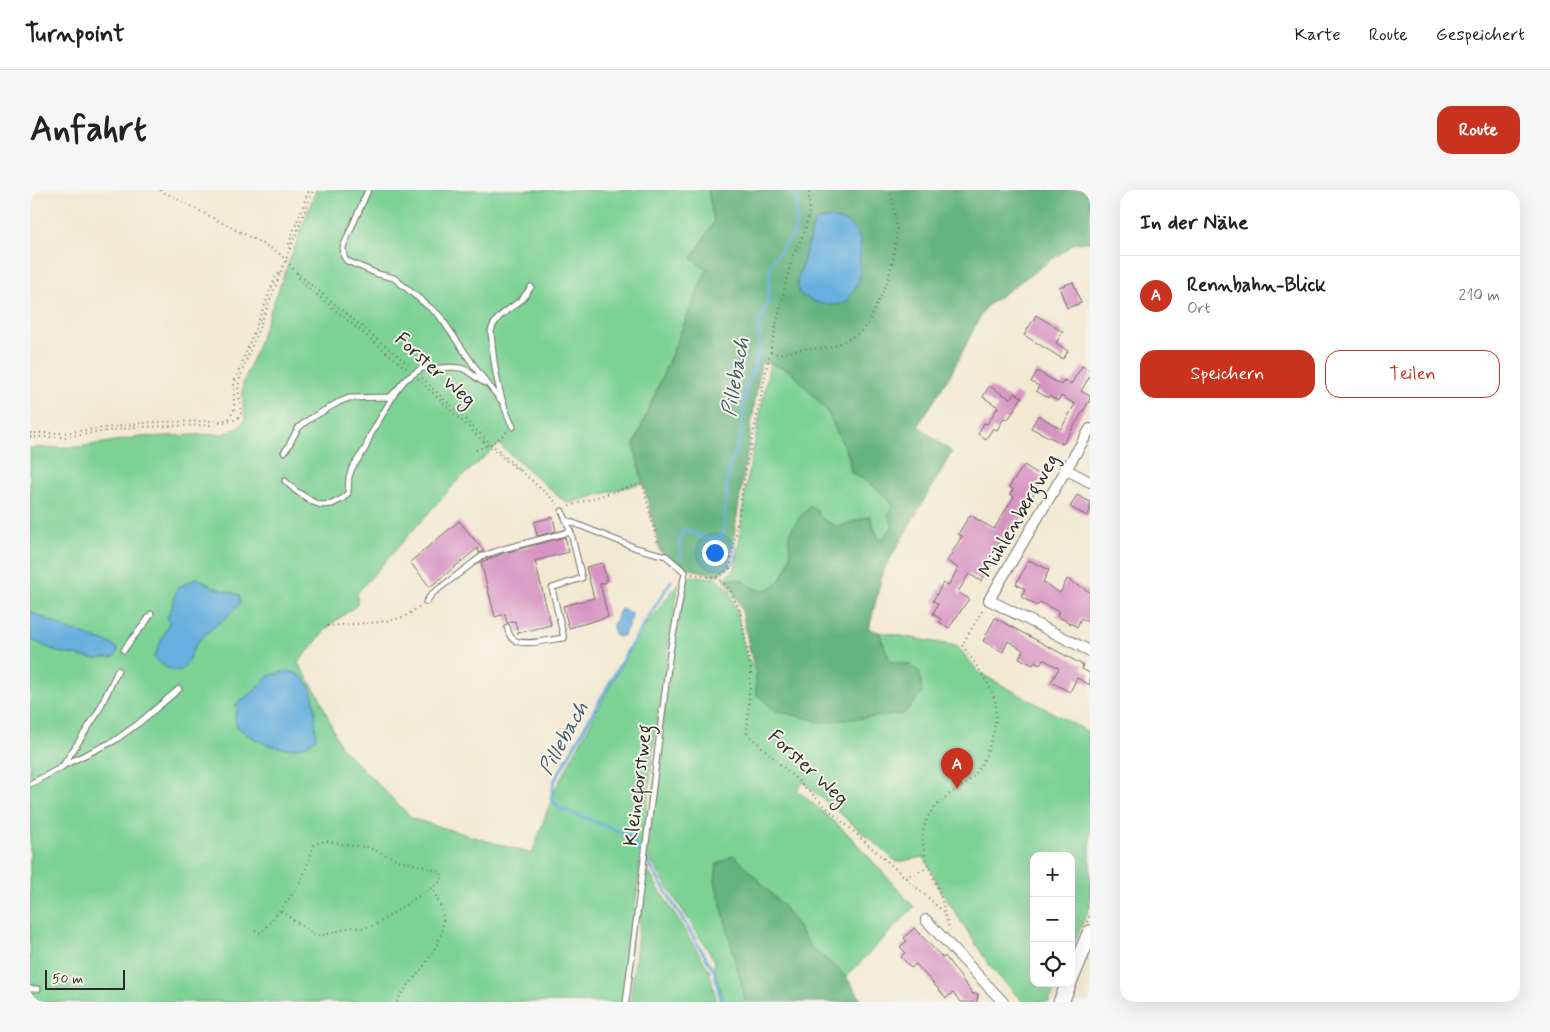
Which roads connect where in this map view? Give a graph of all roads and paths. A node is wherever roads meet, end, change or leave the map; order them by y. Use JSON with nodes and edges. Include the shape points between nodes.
{"nodes":[{"id":1,"x":160,"y":190,"type":"edge"},
{"id":2,"x":309,"y":190,"type":"edge"},
{"id":3,"x":313,"y":190,"type":"edge"},
{"id":4,"x":368,"y":190,"type":"edge"},
{"id":5,"x":809,"y":190,"type":"edge"},
{"id":6,"x":891,"y":190,"type":"edge"},
{"id":7,"x":290,"y":249,"type":"junction"},
{"id":8,"x":287,"y":260,"type":"junction"},
{"id":9,"x":280,"y":273,"type":"junction"},
{"id":10,"x":532,"y":287,"type":"dead end"},
{"id":11,"x":770,"y":352,"type":"junction"},
{"id":12,"x":417,"y":372,"type":"junction"},
{"id":13,"x":488,"y":384,"type":"junction"},
{"id":14,"x":396,"y":391,"type":"junction"},
{"id":15,"x":504,"y":404,"type":"junction"},
{"id":16,"x":512,"y":427,"type":"joint"},
{"id":17,"x":1090,"y":429,"type":"edge"},
{"id":18,"x":30,"y":433,"type":"edge"},
{"id":19,"x":30,"y":437,"type":"edge"},
{"id":20,"x":491,"y":444,"type":"junction"},
{"id":21,"x":476,"y":450,"type":"dead end"},
{"id":22,"x":284,"y":452,"type":"dead end"},
{"id":23,"x":1065,"y":469,"type":"junction"},
{"id":24,"x":285,"y":481,"type":"dead end"},
{"id":25,"x":1090,"y":482,"type":"edge"},
{"id":26,"x":562,"y":509,"type":"junction"},
{"id":27,"x":566,"y":520,"type":"junction"},
{"id":28,"x":571,"y":534,"type":"junction"},
{"id":29,"x":660,"y":554,"type":"junction"},
{"id":30,"x":685,"y":572,"type":"junction"},
{"id":31,"x":716,"y":578,"type":"junction"},
{"id":32,"x":426,"y":602,"type":"joint"},
{"id":33,"x":985,"y":606,"type":"dead end"},
{"id":34,"x":151,"y":614,"type":"dead end"},
{"id":35,"x":327,"y":626,"type":"dead end"},
{"id":36,"x":507,"y":627,"type":"dead end"},
{"id":37,"x":124,"y":650,"type":"dead end"},
{"id":38,"x":1090,"y":651,"type":"edge"},
{"id":39,"x":118,"y":670,"type":"dead end"},
{"id":40,"x":179,"y":689,"type":"dead end"},
{"id":41,"x":62,"y":767,"type":"junction"},
{"id":42,"x":30,"y":784,"type":"edge"},
{"id":43,"x":928,"y":868,"type":"junction"},
{"id":44,"x":905,"y":877,"type":"junction"},
{"id":45,"x":432,"y":888,"type":"junction"},
{"id":46,"x":279,"y":910,"type":"junction"},
{"id":47,"x":944,"y":912,"type":"junction"},
{"id":48,"x":926,"y":920,"type":"dead end"},
{"id":49,"x":255,"y":930,"type":"dead end"},
{"id":50,"x":1090,"y":933,"type":"edge"},
{"id":51,"x":951,"y":946,"type":"junction"},
{"id":52,"x":1075,"y":969,"type":"edge"},
{"id":53,"x":1067,"y":987,"type":"edge"},
{"id":54,"x":38,"y":989,"type":"dead end"},
{"id":55,"x":30,"y":990,"type":"edge"},
{"id":56,"x":397,"y":1002,"type":"edge"},
{"id":57,"x":626,"y":1002,"type":"edge"},
{"id":58,"x":1003,"y":1002,"type":"edge"},
{"id":59,"x":1061,"y":1002,"type":"edge"}],
"edges":[{"from":1,"to":8,"type":"path","name":"Forster Weg","via":[[254,238]]},
{"from":2,"to":7,"type":"path"},
{"from":3,"to":7,"type":"path"},
{"from":4,"to":13,"type":"lane","via":[[343,247],[344,257],[358,266],[394,278],[429,306]]},
{"from":5,"to":11,"type":"path","via":[[809,212],[792,257]]},
{"from":6,"to":11,"type":"path","via":[[897,230],[894,260],[868,324],[853,337],[833,347],[778,354]]},
{"from":7,"to":8,"type":"path"},
{"from":8,"to":9,"type":"path"},
{"from":8,"to":12,"type":"path","name":"Forster Weg","via":[[297,273]]},
{"from":9,"to":18,"type":"path","via":[[276,276],[234,383],[234,410],[229,419]]},
{"from":9,"to":19,"type":"path","via":[[243,369],[238,386],[241,414],[236,420],[222,424],[136,428],[66,437]]},
{"from":10,"to":15,"type":"lane","via":[[494,322],[491,331],[499,391]]},
{"from":11,"to":31,"type":"path","via":[[730,568]]},
{"from":12,"to":13,"type":"lane","via":[[422,368],[464,369]]},
{"from":12,"to":14,"type":"lane"},
{"from":12,"to":20,"type":"path","name":"Forster Weg"},
{"from":13,"to":15,"type":"lane"},
{"from":14,"to":22,"type":"lane","via":[[390,397],[349,398],[329,408],[298,428]]},
{"from":14,"to":24,"type":"lane","via":[[352,468],[348,493],[342,499],[332,504],[313,502]]},
{"from":15,"to":16,"type":"lane"},
{"from":16,"to":20,"type":"path"},
{"from":17,"to":23,"type":"street","name":"Mühlenbergweg"},
{"from":20,"to":21,"type":"path"},
{"from":20,"to":26,"type":"path","name":"Forster Weg"},
{"from":23,"to":25,"type":"street"},
{"from":23,"to":38,"type":"street","name":"Mühlenbergweg","via":[[989,600]]},
{"from":26,"to":27,"type":"lane"},
{"from":26,"to":29,"type":"path","via":[[642,484]]},
{"from":27,"to":28,"type":"lane"},
{"from":27,"to":29,"type":"lane","via":[[636,548]]},
{"from":28,"to":32,"type":"lane","via":[[482,556]]},
{"from":28,"to":36,"type":"lane","via":[[582,578],[552,588],[564,638],[518,642],[511,638]]},
{"from":29,"to":30,"type":"lane"},
{"from":30,"to":31,"type":"path"},
{"from":30,"to":57,"type":"lane","name":"Kleineforstweg","via":[[670,652]]},
{"from":31,"to":44,"type":"path","name":"Forster Weg","via":[[730,590],[740,611],[751,670],[747,733]]},
{"from":32,"to":35,"type":"path","via":[[403,618]]},
{"from":33,"to":43,"type":"path","via":[[962,645],[980,670],[995,700],[994,732],[984,761],[968,783],[942,800],[925,823],[922,836]]},
{"from":34,"to":37,"type":"lane"},
{"from":39,"to":41,"type":"lane","via":[[97,714]]},
{"from":40,"to":41,"type":"lane","via":[[114,741]]},
{"from":41,"to":42,"type":"lane"},
{"from":43,"to":44,"type":"path"},
{"from":43,"to":47,"type":"path"},
{"from":44,"to":47,"type":"path","name":"Forster Weg"},
{"from":45,"to":46,"type":"path","via":[[375,925],[351,927],[325,935],[316,936],[304,930]]},
{"from":45,"to":46,"type":"path","via":[[443,876],[440,872],[367,847],[325,840],[314,844],[299,884]]},
{"from":45,"to":56,"type":"path","via":[[444,920],[441,934],[436,948]]},
{"from":46,"to":49,"type":"path","via":[[261,933]]},
{"from":47,"to":51,"type":"path","name":"Forster Weg","via":[[954,940]]},
{"from":48,"to":51,"type":"street"},
{"from":50,"to":52,"type":"main road"},
{"from":51,"to":58,"type":"street"},
{"from":53,"to":59,"type":"main road"},
{"from":54,"to":55,"type":"lane"}]}
